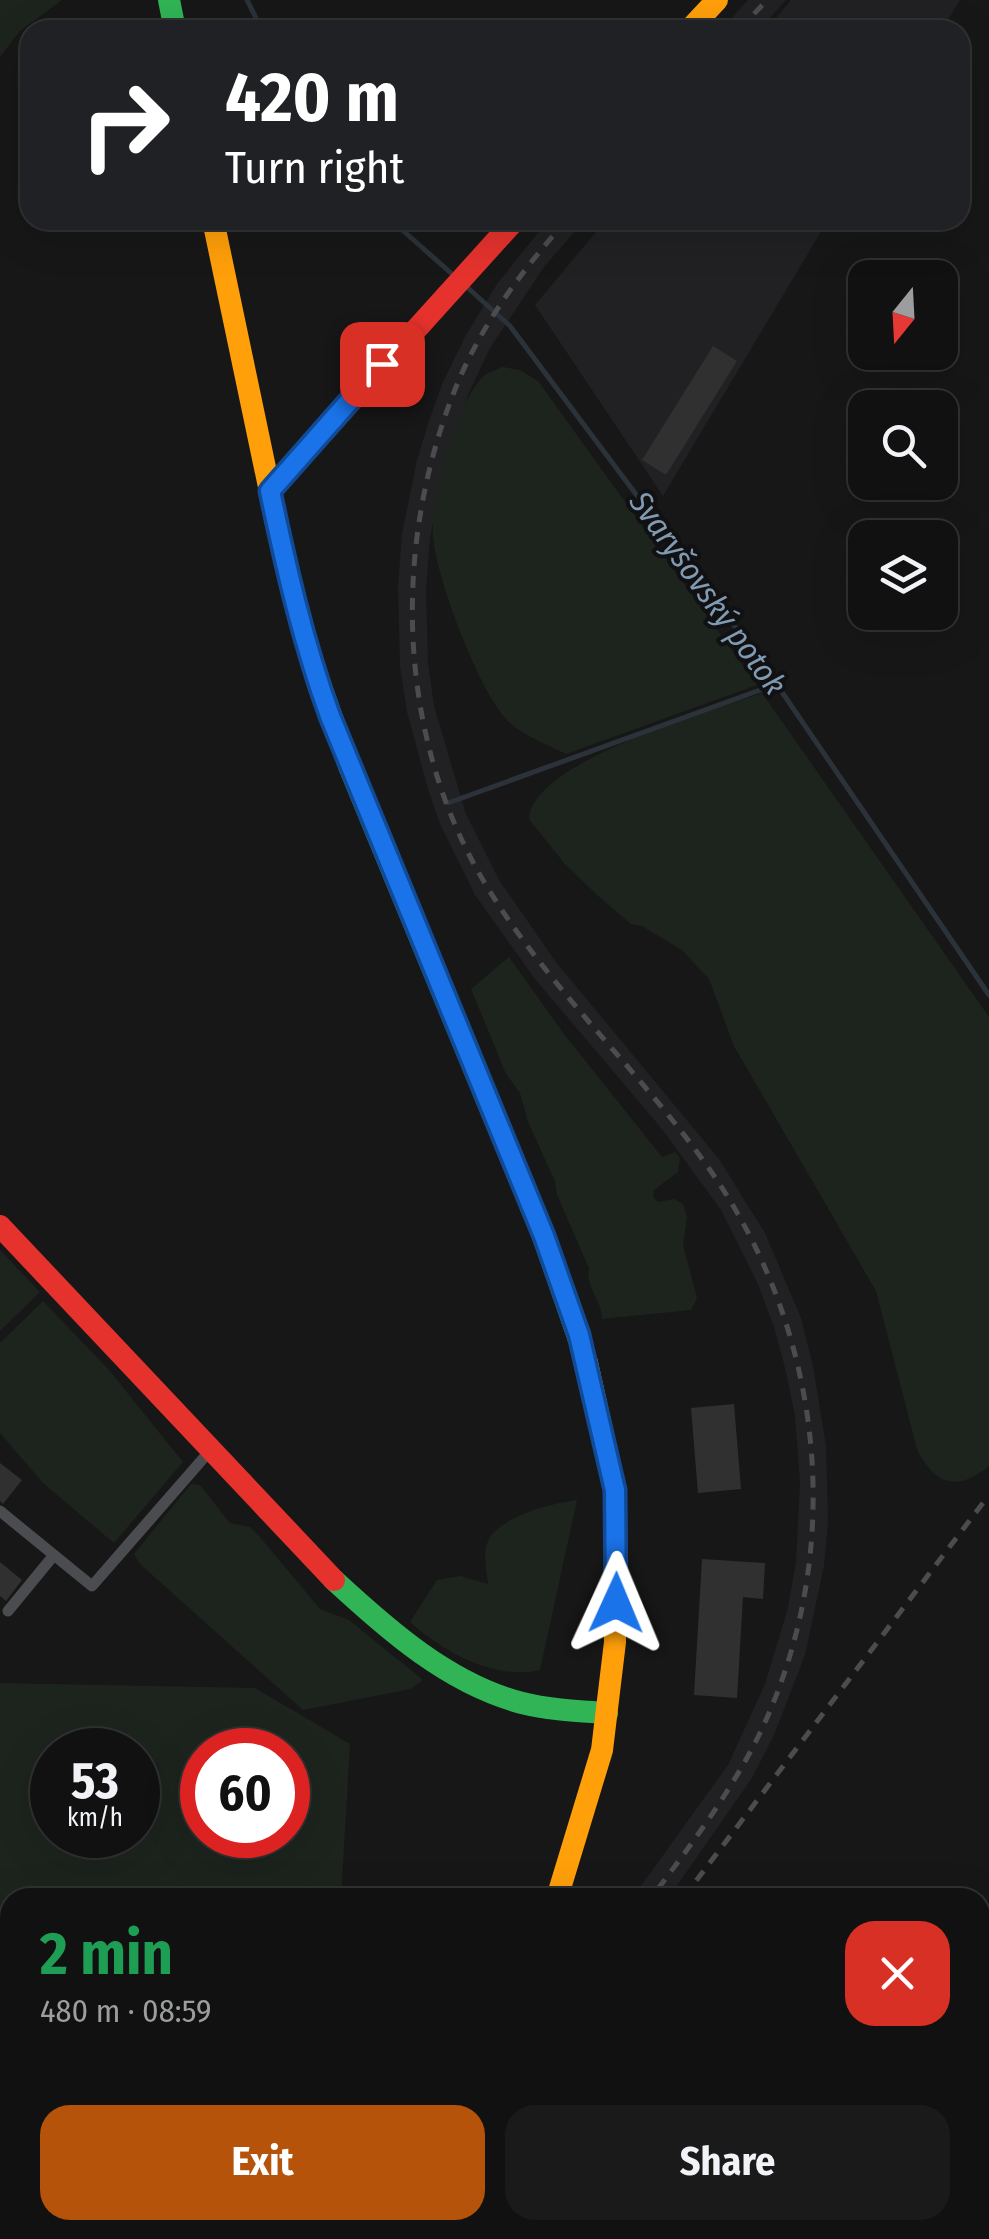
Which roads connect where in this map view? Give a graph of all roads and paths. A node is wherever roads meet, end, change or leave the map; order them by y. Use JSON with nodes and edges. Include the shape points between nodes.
{"nodes":[{"id":1,"x":717,"y":0,"type":"edge"},
{"id":2,"x":698,"y":20,"type":"edge"},
{"id":3,"x":216,"y":230,"type":"edge"},
{"id":4,"x":506,"y":230,"type":"edge"},
{"id":5,"x":270,"y":491,"type":"junction"},
{"id":6,"x":0,"y":1226,"type":"edge"},
{"id":7,"x":210,"y":1450,"type":"junction"},
{"id":8,"x":0,"y":1511,"type":"edge"},
{"id":9,"x":54,"y":1555,"type":"junction"},
{"id":10,"x":8,"y":1611,"type":"dead end"},
{"id":11,"x":607,"y":1712,"type":"junction"},
{"id":12,"x":560,"y":1888,"type":"edge"}],
"edges":[{"from":1,"to":2,"type":"main road"},
{"from":3,"to":5,"type":"main road"},
{"from":4,"to":5,"type":"main road"},
{"from":5,"to":11,"type":"main road","via":[[313,670],[579,1335],[615,1490],[615,1642]]},
{"from":6,"to":7,"type":"main road"},
{"from":7,"to":9,"type":"lane","via":[[92,1586]]},
{"from":7,"to":11,"type":"main road","via":[[330,1577],[414,1648],[516,1701]]},
{"from":8,"to":9,"type":"lane"},
{"from":9,"to":10,"type":"lane"},
{"from":11,"to":12,"type":"main road","via":[[596,1777]]}]}
